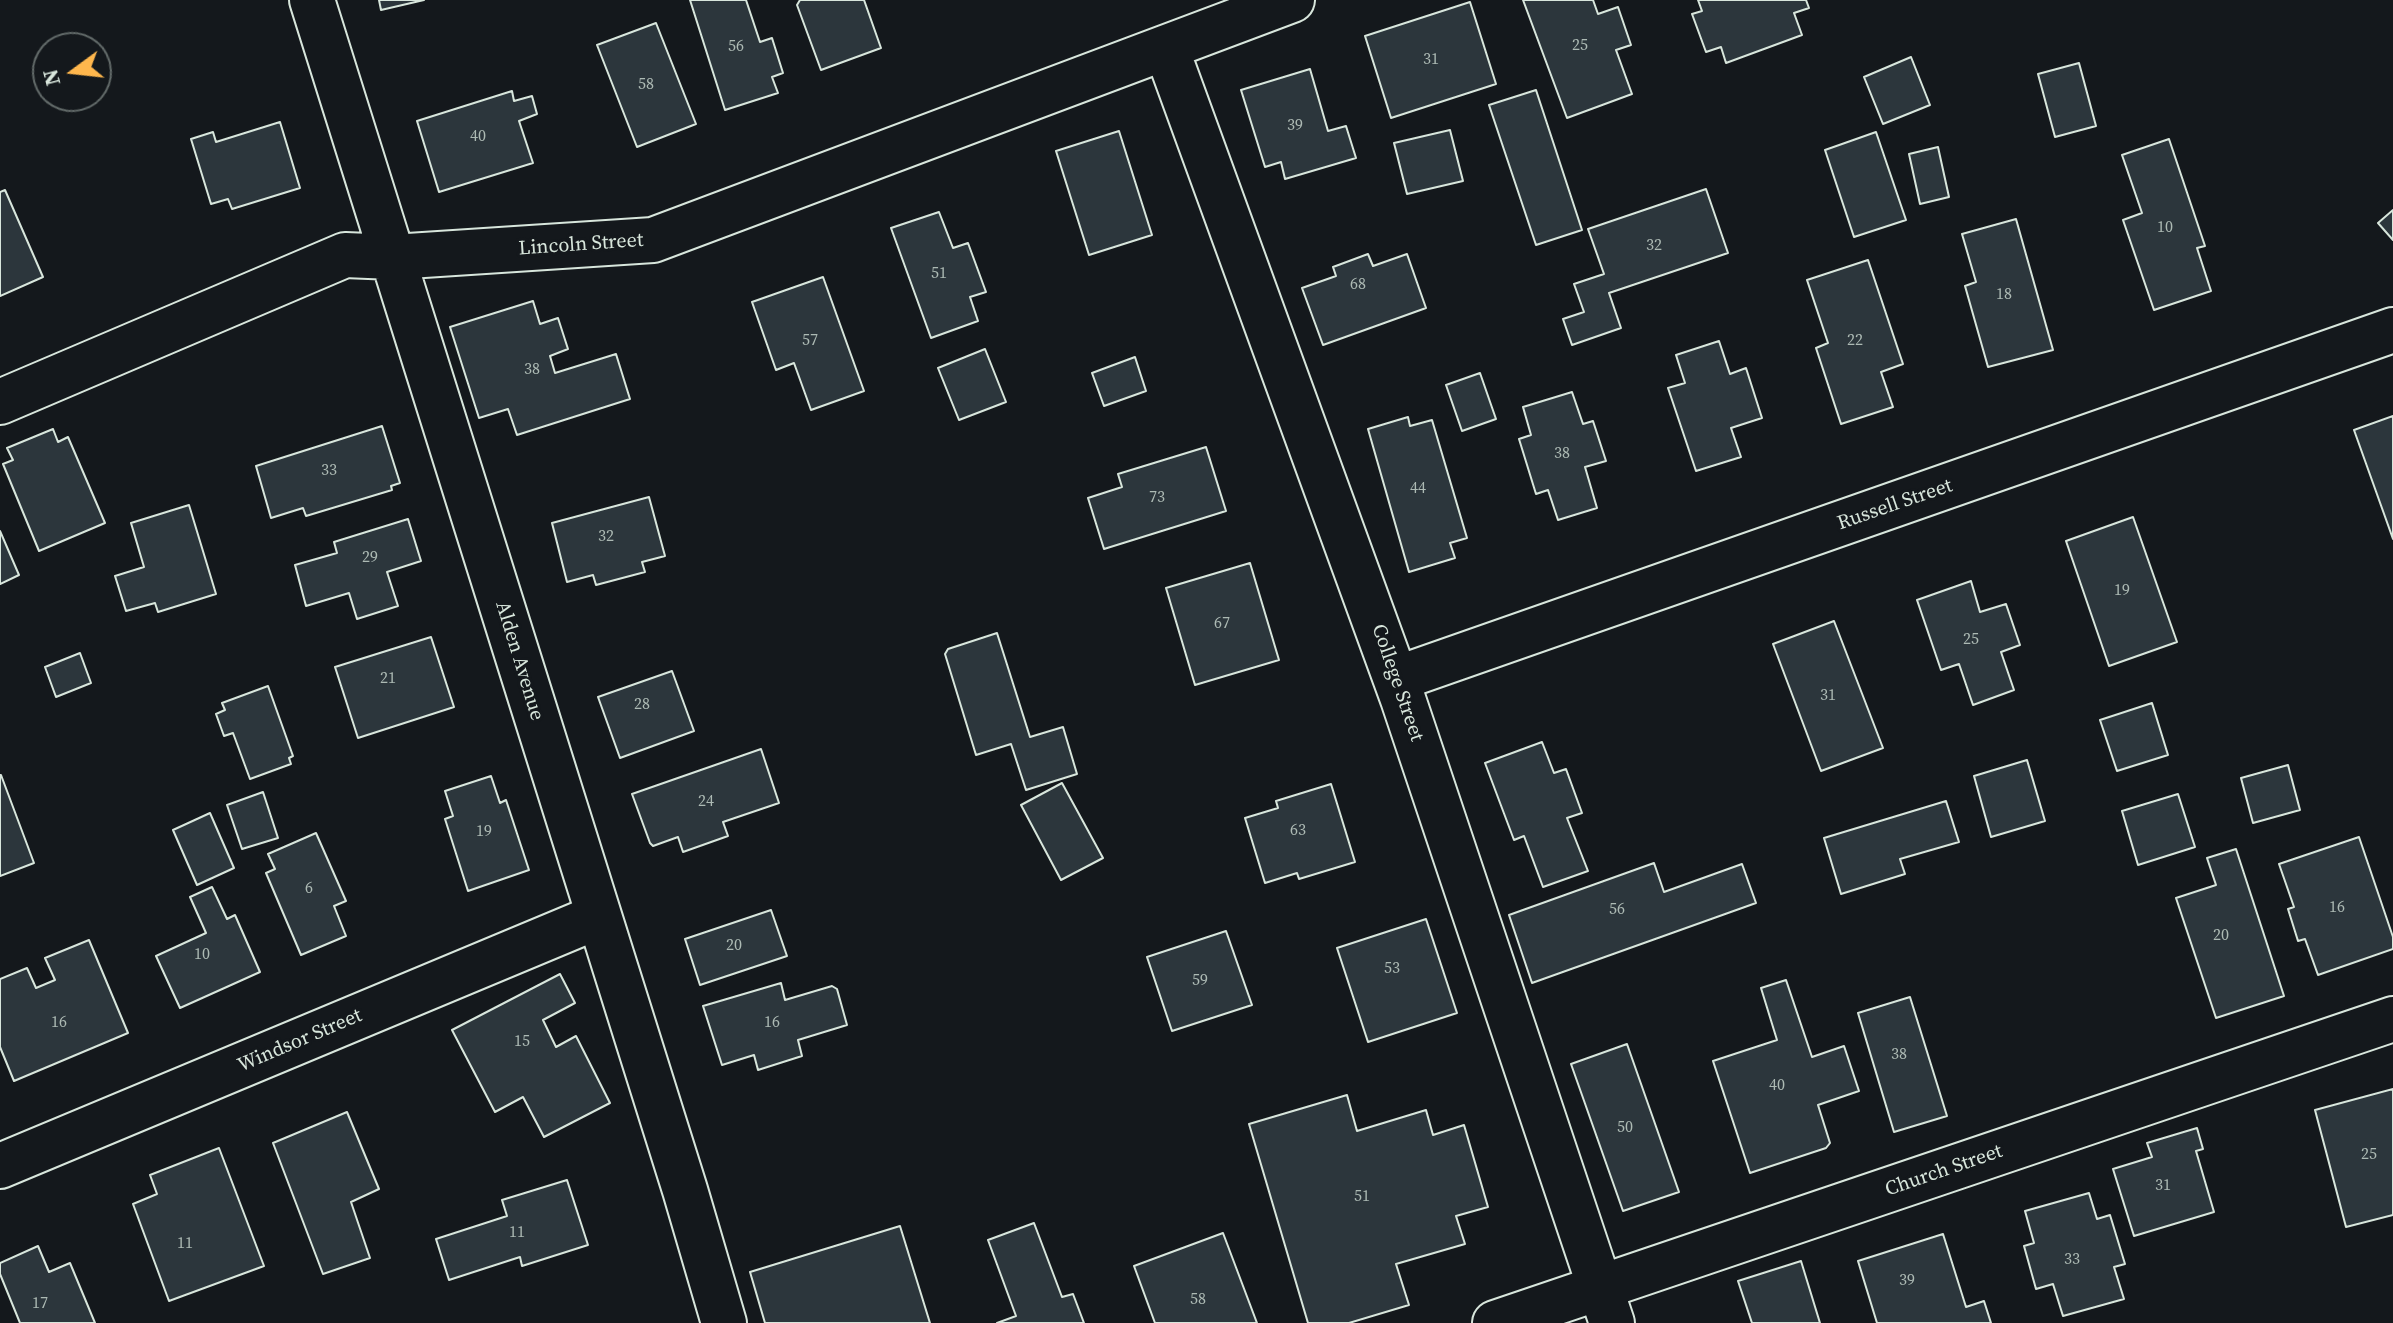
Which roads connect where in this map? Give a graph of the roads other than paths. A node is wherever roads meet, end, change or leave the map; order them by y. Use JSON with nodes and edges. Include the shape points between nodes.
{"nodes":[{"id":1,"x":312,"y":0,"type":"edge"},
{"id":2,"x":1292,"y":0,"type":"edge"},
{"id":3,"x":1166,"y":48,"type":"junction"},
{"id":4,"x":393,"y":257,"type":"junction"},
{"id":5,"x":2393,"y":330,"type":"edge"},
{"id":6,"x":0,"y":402,"type":"edge"},
{"id":7,"x":1396,"y":679,"type":"junction"},
{"id":8,"x":599,"y":916,"type":"junction"},
{"id":9,"x":2393,"y":1019,"type":"edge"},
{"id":10,"x":0,"y":1166,"type":"edge"},
{"id":11,"x":1607,"y":1305,"type":"edge"},
{"id":12,"x":724,"y":1323,"type":"edge"},
{"id":13,"x":1495,"y":1323,"type":"edge"}],
"edges":[{"from":1,"to":4,"type":"street","name":"Alden Avenue"},
{"from":2,"to":3,"type":"street","name":"Lincoln Street"},
{"from":3,"to":4,"type":"street","name":"Lincoln Street","via":[[653,240]]},
{"from":3,"to":7,"type":"street","name":"College Street"},
{"from":4,"to":6,"type":"street","name":"Lincoln Street","via":[[345,255]]},
{"from":4,"to":8,"type":"street","name":"Alden Avenue"},
{"from":5,"to":7,"type":"street","name":"Russell Street"},
{"from":7,"to":11,"type":"street","name":"College Street"},
{"from":8,"to":10,"type":"street","name":"Windsor Street"},
{"from":8,"to":12,"type":"street","name":"Alden Avenue"},
{"from":9,"to":11,"type":"street","name":"Church Street"},
{"from":11,"to":13,"type":"street","name":"Church Street"}]}
